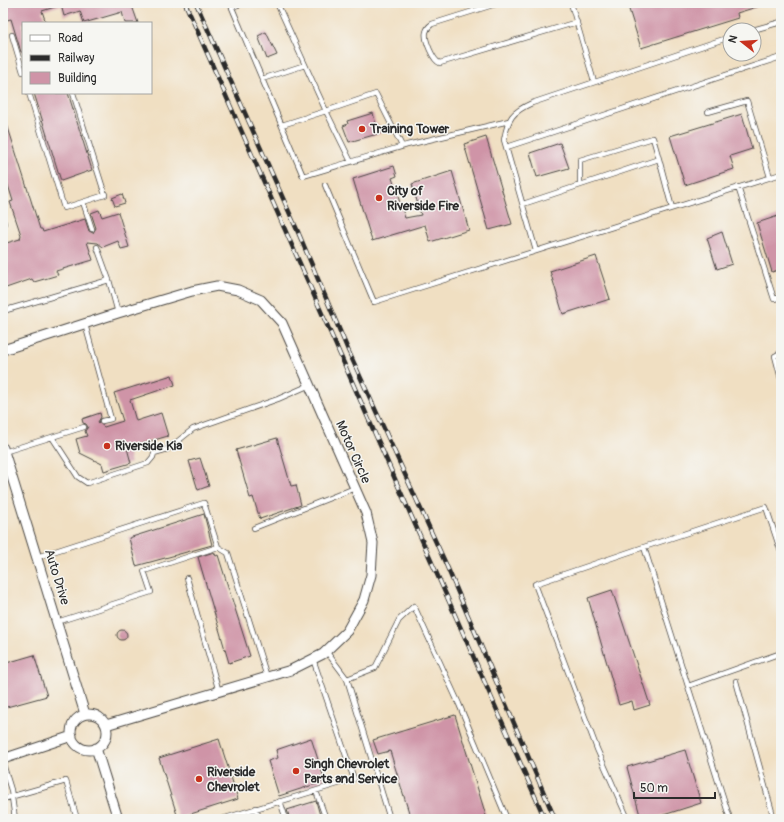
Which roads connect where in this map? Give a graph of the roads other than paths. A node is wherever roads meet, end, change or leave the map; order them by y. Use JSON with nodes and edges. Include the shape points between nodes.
{"nodes":[{"id":1,"x":244,"y":3,"type":"edge"},
{"id":2,"x":277,"y":3,"type":"edge"},
{"id":3,"x":499,"y":3,"type":"edge"},
{"id":4,"x":571,"y":3,"type":"edge"},
{"id":5,"x":231,"y":5,"type":"edge"},
{"id":6,"x":577,"y":22,"type":"junction"},
{"id":7,"x":781,"y":22,"type":"edge"},
{"id":8,"x":762,"y":27,"type":"edge"},
{"id":9,"x":12,"y":35,"type":"dead end"},
{"id":10,"x":722,"y":40,"type":"edge"},
{"id":11,"x":781,"y":56,"type":"edge"},
{"id":12,"x":305,"y":65,"type":"junction"},
{"id":13,"x":22,"y":69,"type":"edge"},
{"id":14,"x":262,"y":79,"type":"junction"},
{"id":15,"x":594,"y":82,"type":"junction"},
{"id":16,"x":30,"y":94,"type":"edge"},
{"id":17,"x":73,"y":94,"type":"edge"},
{"id":18,"x":326,"y":111,"type":"junction"},
{"id":19,"x":708,"y":112,"type":"dead end"},
{"id":20,"x":509,"y":121,"type":"junction"},
{"id":21,"x":282,"y":125,"type":"junction"},
{"id":22,"x":402,"y":146,"type":"junction"},
{"id":23,"x":506,"y":147,"type":"junction"},
{"id":24,"x":659,"y":159,"type":"junction"},
{"id":25,"x":351,"y":162,"type":"junction"},
{"id":26,"x":781,"y":174,"type":"edge"},
{"id":27,"x":770,"y":177,"type":"junction"},
{"id":28,"x":325,"y":185,"type":"dead end"},
{"id":29,"x":580,"y":185,"type":"junction"},
{"id":30,"x":738,"y":187,"type":"junction"},
{"id":31,"x":84,"y":202,"type":"junction"},
{"id":32,"x":523,"y":204,"type":"junction"},
{"id":33,"x":672,"y":208,"type":"junction"},
{"id":34,"x":3,"y":220,"type":"edge"},
{"id":35,"x":3,"y":225,"type":"edge"},
{"id":36,"x":92,"y":229,"type":"dead end"},
{"id":37,"x":97,"y":247,"type":"dead end"},
{"id":38,"x":536,"y":251,"type":"junction"},
{"id":39,"x":109,"y":280,"type":"junction"},
{"id":40,"x":781,"y":297,"type":"edge"},
{"id":41,"x":3,"y":311,"type":"edge"},
{"id":42,"x":118,"y":313,"type":"junction"},
{"id":43,"x":85,"y":324,"type":"junction"},
{"id":44,"x":3,"y":350,"type":"edge"},
{"id":45,"x":781,"y":353,"type":"edge"},
{"id":46,"x":781,"y":379,"type":"edge"},
{"id":47,"x":310,"y":385,"type":"junction"},
{"id":48,"x":102,"y":421,"type":"dead end"},
{"id":49,"x":84,"y":427,"type":"dead end"},
{"id":50,"x":52,"y":437,"type":"junction"},
{"id":51,"x":4,"y":450,"type":"edge"},
{"id":52,"x":355,"y":488,"type":"junction"},
{"id":53,"x":254,"y":528,"type":"dead end"},
{"id":54,"x":218,"y":547,"type":"junction"},
{"id":55,"x":644,"y":547,"type":"junction"},
{"id":56,"x":781,"y":552,"type":"edge"},
{"id":57,"x":37,"y":557,"type":"junction"},
{"id":58,"x":187,"y":578,"type":"dead end"},
{"id":59,"x":57,"y":622,"type":"junction"},
{"id":60,"x":326,"y":651,"type":"junction"},
{"id":61,"x":781,"y":653,"type":"edge"},
{"id":62,"x":313,"y":659,"type":"junction"},
{"id":63,"x":267,"y":677,"type":"junction"},
{"id":64,"x":347,"y":679,"type":"junction"},
{"id":65,"x":736,"y":681,"type":"dead end"},
{"id":66,"x":688,"y":686,"type":"junction"},
{"id":67,"x":218,"y":692,"type":"junction"},
{"id":68,"x":85,"y":714,"type":"junction"},
{"id":69,"x":106,"y":726,"type":"junction"},
{"id":70,"x":72,"y":736,"type":"junction"},
{"id":71,"x":96,"y":748,"type":"junction"},
{"id":72,"x":3,"y":758,"type":"edge"},
{"id":73,"x":3,"y":764,"type":"edge"},
{"id":74,"x":316,"y":791,"type":"junction"},
{"id":75,"x":11,"y":796,"type":"junction"},
{"id":76,"x":3,"y":799,"type":"edge"},
{"id":77,"x":280,"y":801,"type":"junction"},
{"id":78,"x":256,"y":808,"type":"junction"},
{"id":79,"x":15,"y":819,"type":"edge"},
{"id":80,"x":77,"y":819,"type":"edge"},
{"id":81,"x":118,"y":819,"type":"edge"},
{"id":82,"x":222,"y":819,"type":"edge"},
{"id":83,"x":259,"y":819,"type":"edge"},
{"id":84,"x":286,"y":819,"type":"edge"},
{"id":85,"x":326,"y":819,"type":"edge"},
{"id":86,"x":390,"y":819,"type":"edge"},
{"id":87,"x":506,"y":819,"type":"edge"},
{"id":88,"x":628,"y":819,"type":"edge"},
{"id":89,"x":730,"y":819,"type":"edge"},
{"id":90,"x":774,"y":819,"type":"edge"}],
"edges":[{"from":1,"to":5,"type":"lane"},
{"from":2,"to":12,"type":"lane"},
{"from":3,"to":6,"type":"lane","via":[[432,24],[425,34],[433,58],[440,63]]},
{"from":4,"to":6,"type":"lane"},
{"from":5,"to":14,"type":"lane"},
{"from":6,"to":15,"type":"lane"},
{"from":7,"to":8,"type":"lane"},
{"from":9,"to":13,"type":"lane"},
{"from":10,"to":15,"type":"lane"},
{"from":11,"to":23,"type":"lane"},
{"from":12,"to":14,"type":"lane"},
{"from":12,"to":18,"type":"lane"},
{"from":14,"to":21,"type":"lane"},
{"from":15,"to":20,"type":"lane","via":[[517,110]]},
{"from":16,"to":31,"type":"lane","via":[[64,208]]},
{"from":17,"to":31,"type":"lane","via":[[105,195]]},
{"from":18,"to":21,"type":"lane"},
{"from":18,"to":22,"type":"lane","via":[[376,94]]},
{"from":18,"to":25,"type":"lane"},
{"from":19,"to":27,"type":"lane","via":[[747,101]]},
{"from":20,"to":22,"type":"lane"},
{"from":20,"to":23,"type":"lane","via":[[504,140]]},
{"from":21,"to":25,"type":"lane","via":[[303,176]]},
{"from":22,"to":25,"type":"lane"},
{"from":23,"to":32,"type":"lane"},
{"from":24,"to":29,"type":"lane"},
{"from":24,"to":29,"type":"lane","via":[[653,138],[580,160]]},
{"from":24,"to":33,"type":"lane"},
{"from":26,"to":27,"type":"lane"},
{"from":27,"to":30,"type":"lane"},
{"from":28,"to":38,"type":"lane","via":[[374,302]]},
{"from":29,"to":32,"type":"lane"},
{"from":30,"to":33,"type":"lane"},
{"from":30,"to":40,"type":"lane","via":[[774,300]]},
{"from":31,"to":36,"type":"lane"},
{"from":32,"to":38,"type":"lane"},
{"from":33,"to":38,"type":"lane"},
{"from":34,"to":35,"type":"lane"},
{"from":37,"to":39,"type":"lane"},
{"from":39,"to":41,"type":"lane"},
{"from":39,"to":42,"type":"lane"},
{"from":42,"to":43,"type":"street","name":"Motor Circle"},
{"from":42,"to":47,"type":"street","name":"Motor Circle","via":[[217,286],[238,290],[261,300],[282,323]]},
{"from":43,"to":44,"type":"street","name":"Motor Circle"},
{"from":43,"to":48,"type":"lane","via":[[111,418]]},
{"from":45,"to":46,"type":"lane","via":[[775,356]]},
{"from":47,"to":50,"type":"lane","via":[[193,430],[168,449],[154,453],[148,463],[87,483],[78,477]]},
{"from":47,"to":52,"type":"street","name":"Motor Circle"},
{"from":49,"to":50,"type":"lane"},
{"from":50,"to":51,"type":"lane"},
{"from":51,"to":57,"type":"street","name":"Auto Drive"},
{"from":52,"to":53,"type":"lane"},
{"from":52,"to":60,"type":"street","name":"Motor Circle","via":[[366,513],[373,543],[371,575],[364,600],[347,631]]},
{"from":54,"to":57,"type":"lane","via":[[204,502]]},
{"from":54,"to":59,"type":"lane","via":[[144,571],[151,592]]},
{"from":54,"to":63,"type":"lane","via":[[228,553]]},
{"from":55,"to":56,"type":"lane","via":[[766,507]]},
{"from":55,"to":66,"type":"lane"},
{"from":55,"to":88,"type":"lane","via":[[535,584],[597,750]]},
{"from":57,"to":59,"type":"street","name":"Auto Drive"},
{"from":58,"to":67,"type":"lane"},
{"from":59,"to":68,"type":"street","name":"Auto Drive"},
{"from":60,"to":62,"type":"street","name":"Motor Circle"},
{"from":60,"to":64,"type":"lane"},
{"from":61,"to":66,"type":"lane"},
{"from":62,"to":63,"type":"street","name":"Motor Circle","via":[[291,670]]},
{"from":62,"to":74,"type":"lane","via":[[354,779]]},
{"from":63,"to":67,"type":"street","name":"Motor Circle"},
{"from":64,"to":86,"type":"lane"},
{"from":64,"to":87,"type":"lane","via":[[375,668],[399,620],[414,606],[459,704]]},
{"from":65,"to":90,"type":"lane"},
{"from":66,"to":89,"type":"lane"},
{"from":67,"to":69,"type":"street","name":"Motor Circle"},
{"from":68,"to":69,"type":"street","via":[[96,714]]},
{"from":68,"to":70,"type":"street","via":[[72,725]]},
{"from":69,"to":71,"type":"street","via":[[107,736],[101,746]]},
{"from":70,"to":71,"type":"street","via":[[78,746],[90,750]]},
{"from":70,"to":72,"type":"street"},
{"from":71,"to":81,"type":"street"},
{"from":73,"to":75,"type":"lane"},
{"from":74,"to":77,"type":"lane"},
{"from":74,"to":85,"type":"lane"},
{"from":75,"to":76,"type":"lane"},
{"from":75,"to":79,"type":"lane"},
{"from":75,"to":80,"type":"lane","via":[[66,781]]},
{"from":77,"to":78,"type":"lane"},
{"from":77,"to":84,"type":"lane"},
{"from":78,"to":82,"type":"lane"},
{"from":78,"to":83,"type":"lane"}]}
